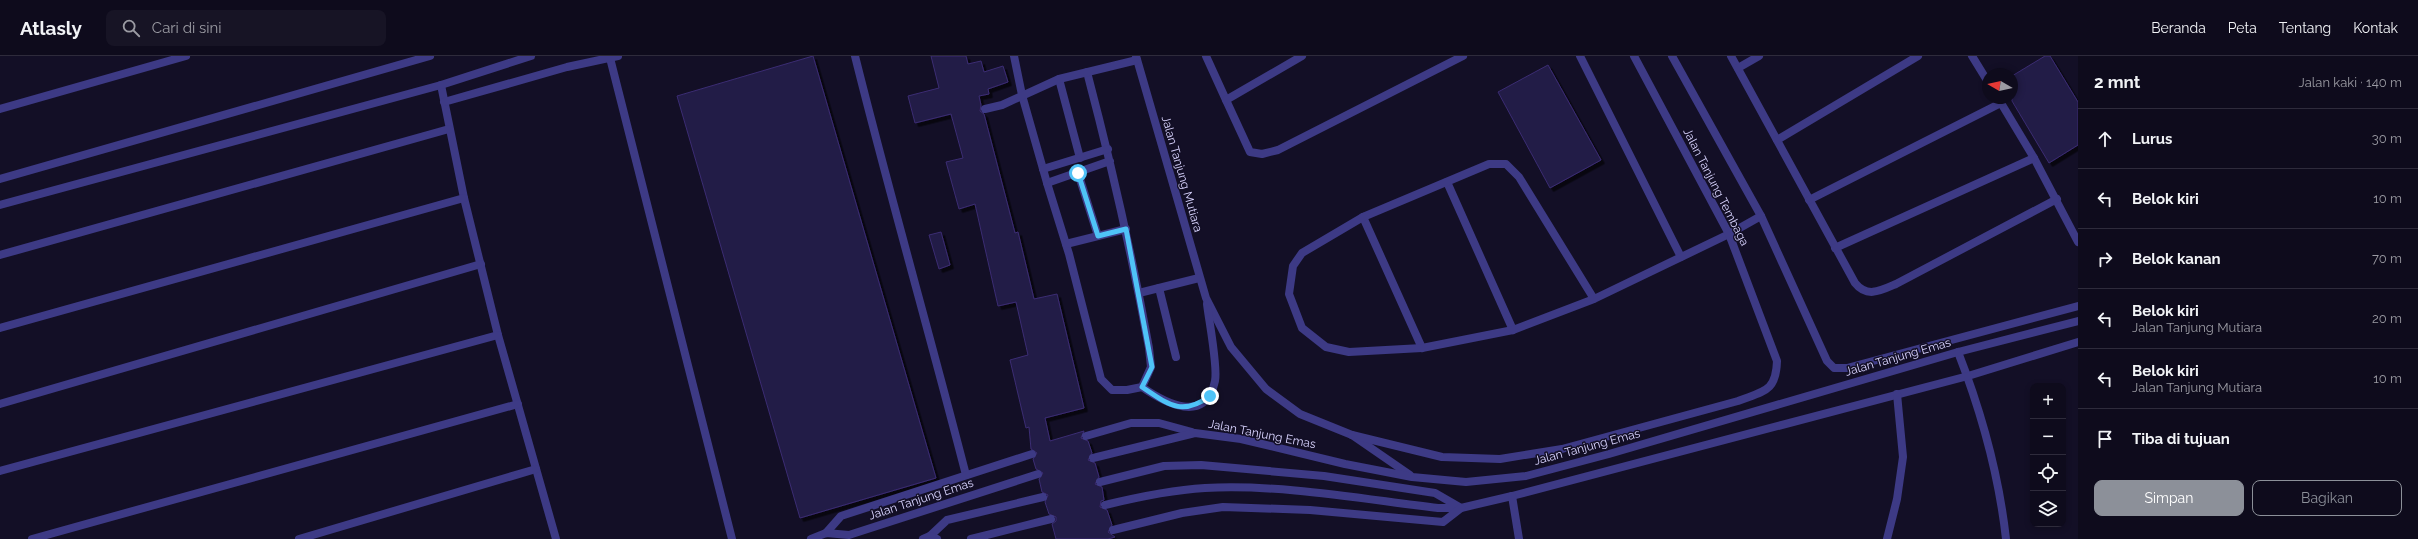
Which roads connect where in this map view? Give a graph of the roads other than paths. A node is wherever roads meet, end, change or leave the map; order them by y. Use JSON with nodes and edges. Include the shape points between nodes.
{"nodes":[{"id":1,"x":186,"y":56,"type":"edge"},
{"id":2,"x":430,"y":56,"type":"edge"},
{"id":3,"x":531,"y":56,"type":"edge"},
{"id":4,"x":618,"y":56,"type":"edge"},
{"id":5,"x":855,"y":56,"type":"edge"},
{"id":6,"x":1014,"y":56,"type":"edge"},
{"id":7,"x":1206,"y":56,"type":"edge"},
{"id":8,"x":1302,"y":56,"type":"edge"},
{"id":9,"x":1463,"y":56,"type":"edge"},
{"id":10,"x":1580,"y":56,"type":"edge"},
{"id":11,"x":1634,"y":56,"type":"edge"},
{"id":12,"x":1672,"y":56,"type":"edge"},
{"id":13,"x":1732,"y":56,"type":"edge"},
{"id":14,"x":1758,"y":56,"type":"edge"},
{"id":15,"x":1918,"y":56,"type":"edge"},
{"id":16,"x":1972,"y":56,"type":"edge"},
{"id":17,"x":610,"y":58,"type":"junction"},
{"id":18,"x":1136,"y":58,"type":"edge"},
{"id":19,"x":1738,"y":68,"type":"junction"},
{"id":20,"x":1087,"y":72,"type":"junction"},
{"id":21,"x":1982,"y":72,"type":"edge"},
{"id":22,"x":1059,"y":79,"type":"junction"},
{"id":23,"x":441,"y":85,"type":"junction"},
{"id":24,"x":1022,"y":95,"type":"junction"},
{"id":25,"x":1226,"y":100,"type":"junction"},
{"id":26,"x":444,"y":102,"type":"junction"},
{"id":27,"x":1993,"y":104,"type":"edge"},
{"id":28,"x":2001,"y":104,"type":"edge"},
{"id":29,"x":0,"y":109,"type":"edge"},
{"id":30,"x":985,"y":109,"type":"dead end"},
{"id":31,"x":449,"y":129,"type":"junction"},
{"id":32,"x":1777,"y":140,"type":"junction"},
{"id":33,"x":1108,"y":149,"type":"junction"},
{"id":34,"x":1080,"y":158,"type":"junction"},
{"id":35,"x":2034,"y":158,"type":"junction"},
{"id":36,"x":1110,"y":161,"type":"junction"},
{"id":37,"x":1043,"y":169,"type":"junction"},
{"id":38,"x":1078,"y":173,"type":"junction"},
{"id":39,"x":0,"y":179,"type":"edge"},
{"id":40,"x":1447,"y":182,"type":"junction"},
{"id":41,"x":1047,"y":183,"type":"junction"},
{"id":42,"x":464,"y":198,"type":"junction"},
{"id":43,"x":2057,"y":199,"type":"junction"},
{"id":44,"x":1809,"y":200,"type":"junction"},
{"id":45,"x":0,"y":205,"type":"edge"},
{"id":46,"x":1761,"y":216,"type":"junction"},
{"id":47,"x":1363,"y":217,"type":"junction"},
{"id":48,"x":1126,"y":229,"type":"junction"},
{"id":49,"x":1729,"y":234,"type":"junction"},
{"id":50,"x":1098,"y":236,"type":"junction"},
{"id":51,"x":2078,"y":242,"type":"edge"},
{"id":52,"x":1066,"y":244,"type":"junction"},
{"id":53,"x":1835,"y":248,"type":"junction"},
{"id":54,"x":0,"y":255,"type":"edge"},
{"id":55,"x":1681,"y":257,"type":"junction"},
{"id":56,"x":481,"y":264,"type":"junction"},
{"id":57,"x":1199,"y":278,"type":"junction"},
{"id":58,"x":1159,"y":288,"type":"junction"},
{"id":59,"x":1139,"y":293,"type":"junction"},
{"id":60,"x":1206,"y":298,"type":"junction"},
{"id":61,"x":1594,"y":299,"type":"junction"},
{"id":62,"x":2078,"y":306,"type":"edge"},
{"id":63,"x":2078,"y":321,"type":"edge"},
{"id":64,"x":0,"y":328,"type":"edge"},
{"id":65,"x":1513,"y":330,"type":"junction"},
{"id":66,"x":498,"y":335,"type":"junction"},
{"id":67,"x":2078,"y":342,"type":"edge"},
{"id":68,"x":1422,"y":348,"type":"junction"},
{"id":69,"x":1958,"y":352,"type":"junction"},
{"id":70,"x":1176,"y":357,"type":"dead end"},
{"id":71,"x":1968,"y":376,"type":"junction"},
{"id":72,"x":1142,"y":387,"type":"junction"},
{"id":73,"x":1897,"y":394,"type":"junction"},
{"id":74,"x":0,"y":404,"type":"edge"},
{"id":75,"x":518,"y":404,"type":"junction"},
{"id":76,"x":1195,"y":433,"type":"junction"},
{"id":77,"x":1352,"y":435,"type":"junction"},
{"id":78,"x":1086,"y":436,"type":"dead end"},
{"id":79,"x":1032,"y":454,"type":"dead end"},
{"id":80,"x":1093,"y":458,"type":"dead end"},
{"id":81,"x":536,"y":470,"type":"junction"},
{"id":82,"x":0,"y":471,"type":"edge"},
{"id":83,"x":1038,"y":474,"type":"dead end"},
{"id":84,"x":966,"y":475,"type":"junction"},
{"id":85,"x":1412,"y":477,"type":"junction"},
{"id":86,"x":1100,"y":482,"type":"dead end"},
{"id":87,"x":1512,"y":496,"type":"junction"},
{"id":88,"x":1043,"y":497,"type":"dead end"},
{"id":89,"x":1106,"y":505,"type":"dead end"},
{"id":90,"x":1461,"y":508,"type":"junction"},
{"id":91,"x":1051,"y":519,"type":"dead end"},
{"id":92,"x":1113,"y":530,"type":"dead end"},
{"id":93,"x":826,"y":532,"type":"junction"},
{"id":94,"x":553,"y":538,"type":"edge"},
{"id":95,"x":930,"y":538,"type":"edge"},
{"id":96,"x":32,"y":539,"type":"edge"},
{"id":97,"x":299,"y":539,"type":"edge"},
{"id":98,"x":732,"y":539,"type":"edge"},
{"id":99,"x":810,"y":539,"type":"edge"},
{"id":100,"x":971,"y":539,"type":"edge"},
{"id":101,"x":1519,"y":539,"type":"edge"},
{"id":102,"x":1887,"y":539,"type":"edge"},
{"id":103,"x":2006,"y":539,"type":"edge"}],
"edges":[{"from":1,"to":29,"type":"lane"},
{"from":2,"to":39,"type":"lane"},
{"from":3,"to":23,"type":"lane"},
{"from":4,"to":17,"type":"lane"},
{"from":5,"to":84,"type":"lane","via":[[888,190],[932,343]]},
{"from":6,"to":24,"type":"lane"},
{"from":7,"to":25,"type":"lane"},
{"from":8,"to":25,"type":"lane"},
{"from":9,"to":25,"type":"lane","via":[[1278,150],[1262,154],[1250,152]]},
{"from":10,"to":55,"type":"lane"},
{"from":11,"to":49,"type":"lane","name":"Jalan Tanjung Tembaga"},
{"from":12,"to":46,"type":"lane","name":"Jalan Tanjung Tembaga"},
{"from":13,"to":19,"type":"lane"},
{"from":14,"to":19,"type":"lane"},
{"from":15,"to":32,"type":"lane"},
{"from":16,"to":21,"type":"lane"},
{"from":17,"to":26,"type":"lane","via":[[567,67]]},
{"from":17,"to":98,"type":"lane"},
{"from":18,"to":20,"type":"lane"},
{"from":18,"to":57,"type":"lane","name":"Jalan Tanjung Mutiara"},
{"from":19,"to":32,"type":"lane"},
{"from":20,"to":22,"type":"lane"},
{"from":20,"to":33,"type":"lane"},
{"from":22,"to":24,"type":"lane"},
{"from":22,"to":34,"type":"lane"},
{"from":23,"to":26,"type":"lane"},
{"from":23,"to":45,"type":"lane"},
{"from":24,"to":30,"type":"lane","via":[[1002,105]]},
{"from":24,"to":37,"type":"lane"},
{"from":26,"to":31,"type":"lane"},
{"from":27,"to":44,"type":"lane"},
{"from":28,"to":35,"type":"lane"},
{"from":31,"to":42,"type":"lane"},
{"from":31,"to":54,"type":"lane"},
{"from":32,"to":44,"type":"lane"},
{"from":33,"to":34,"type":"lane"},
{"from":33,"to":36,"type":"lane"},
{"from":34,"to":37,"type":"lane"},
{"from":35,"to":43,"type":"lane"},
{"from":35,"to":53,"type":"lane"},
{"from":36,"to":38,"type":"lane"},
{"from":36,"to":48,"type":"lane"},
{"from":37,"to":41,"type":"lane"},
{"from":38,"to":41,"type":"lane"},
{"from":38,"to":50,"type":"lane"},
{"from":40,"to":47,"type":"lane"},
{"from":40,"to":61,"type":"lane","via":[[1489,164],[1506,164],[1519,177]]},
{"from":40,"to":65,"type":"lane"},
{"from":41,"to":52,"type":"lane"},
{"from":42,"to":56,"type":"lane"},
{"from":42,"to":64,"type":"lane"},
{"from":43,"to":51,"type":"lane"},
{"from":43,"to":53,"type":"lane","via":[[1896,284],[1876,292],[1864,292],[1860,289]]},
{"from":44,"to":53,"type":"lane"},
{"from":46,"to":49,"type":"lane"},
{"from":46,"to":62,"type":"lane","name":"Jalan Tanjung Tembaga","via":[[1827,361],[1834,368],[1847,368]]},
{"from":47,"to":68,"type":"lane"},
{"from":47,"to":68,"type":"lane","via":[[1302,253],[1292,266],[1289,294],[1302,328],[1326,346],[1349,352]]},
{"from":48,"to":50,"type":"lane"},
{"from":48,"to":59,"type":"lane"},
{"from":49,"to":55,"type":"lane"},
{"from":49,"to":77,"type":"lane","name":"Jalan Tanjung Tembaga","via":[[1777,361],[1776,378],[1766,390],[1738,401],[1562,449],[1500,459],[1442,457]]},
{"from":50,"to":52,"type":"lane"},
{"from":52,"to":72,"type":"lane","via":[[1101,379],[1112,390]]},
{"from":55,"to":61,"type":"lane"},
{"from":56,"to":66,"type":"lane"},
{"from":56,"to":74,"type":"lane"},
{"from":57,"to":58,"type":"lane"},
{"from":57,"to":60,"type":"lane","name":"Jalan Tanjung Mutiara"},
{"from":58,"to":59,"type":"lane"},
{"from":58,"to":70,"type":"lane"},
{"from":59,"to":72,"type":"lane","via":[[1152,367]]},
{"from":60,"to":72,"type":"lane","name":"Jalan Tanjung Mutiara","via":[[1216,380],[1210,396],[1196,406],[1181,407],[1164,401]]},
{"from":60,"to":77,"type":"lane","name":"Jalan Tanjung Mutiara","via":[[1231,347],[1266,389],[1300,414]]},
{"from":61,"to":65,"type":"lane"},
{"from":63,"to":69,"type":"lane","name":"Jalan Tanjung Emas"},
{"from":65,"to":68,"type":"lane"},
{"from":66,"to":75,"type":"lane"},
{"from":66,"to":82,"type":"lane"},
{"from":67,"to":71,"type":"lane"},
{"from":69,"to":71,"type":"lane"},
{"from":69,"to":85,"type":"lane","name":"Jalan Tanjung Emas","via":[[1624,450],[1526,476],[1466,482]]},
{"from":71,"to":73,"type":"lane"},
{"from":71,"to":103,"type":"lane","via":[[1987,442]]},
{"from":73,"to":87,"type":"lane"},
{"from":73,"to":102,"type":"lane","via":[[1903,457],[1897,499]]},
{"from":75,"to":81,"type":"lane"},
{"from":75,"to":96,"type":"lane"},
{"from":76,"to":78,"type":"lane","via":[[1159,423],[1131,423]]},
{"from":76,"to":80,"type":"lane","name":"Jalan Tanjung Emas"},
{"from":76,"to":85,"type":"lane","name":"Jalan Tanjung Emas","via":[[1241,440]]},
{"from":77,"to":85,"type":"lane","name":"Jalan Tanjung Mutiara"},
{"from":79,"to":84,"type":"lane"},
{"from":81,"to":94,"type":"lane"},
{"from":81,"to":97,"type":"lane"},
{"from":83,"to":93,"type":"lane","name":"Jalan Tanjung Emas","via":[[848,535]]},
{"from":84,"to":93,"type":"lane","via":[[842,516]]},
{"from":86,"to":90,"type":"lane","via":[[1164,466],[1201,464],[1324,476],[1435,493]]},
{"from":87,"to":90,"type":"lane"},
{"from":87,"to":101,"type":"lane"},
{"from":88,"to":95,"type":"lane","via":[[947,520]]},
{"from":89,"to":90,"type":"lane","via":[[1153,494],[1204,488],[1256,488],[1438,508]]},
{"from":90,"to":92,"type":"lane","via":[[1443,522],[1310,510],[1224,506],[1182,513]]},
{"from":91,"to":100,"type":"lane"},
{"from":93,"to":99,"type":"lane"}]}
